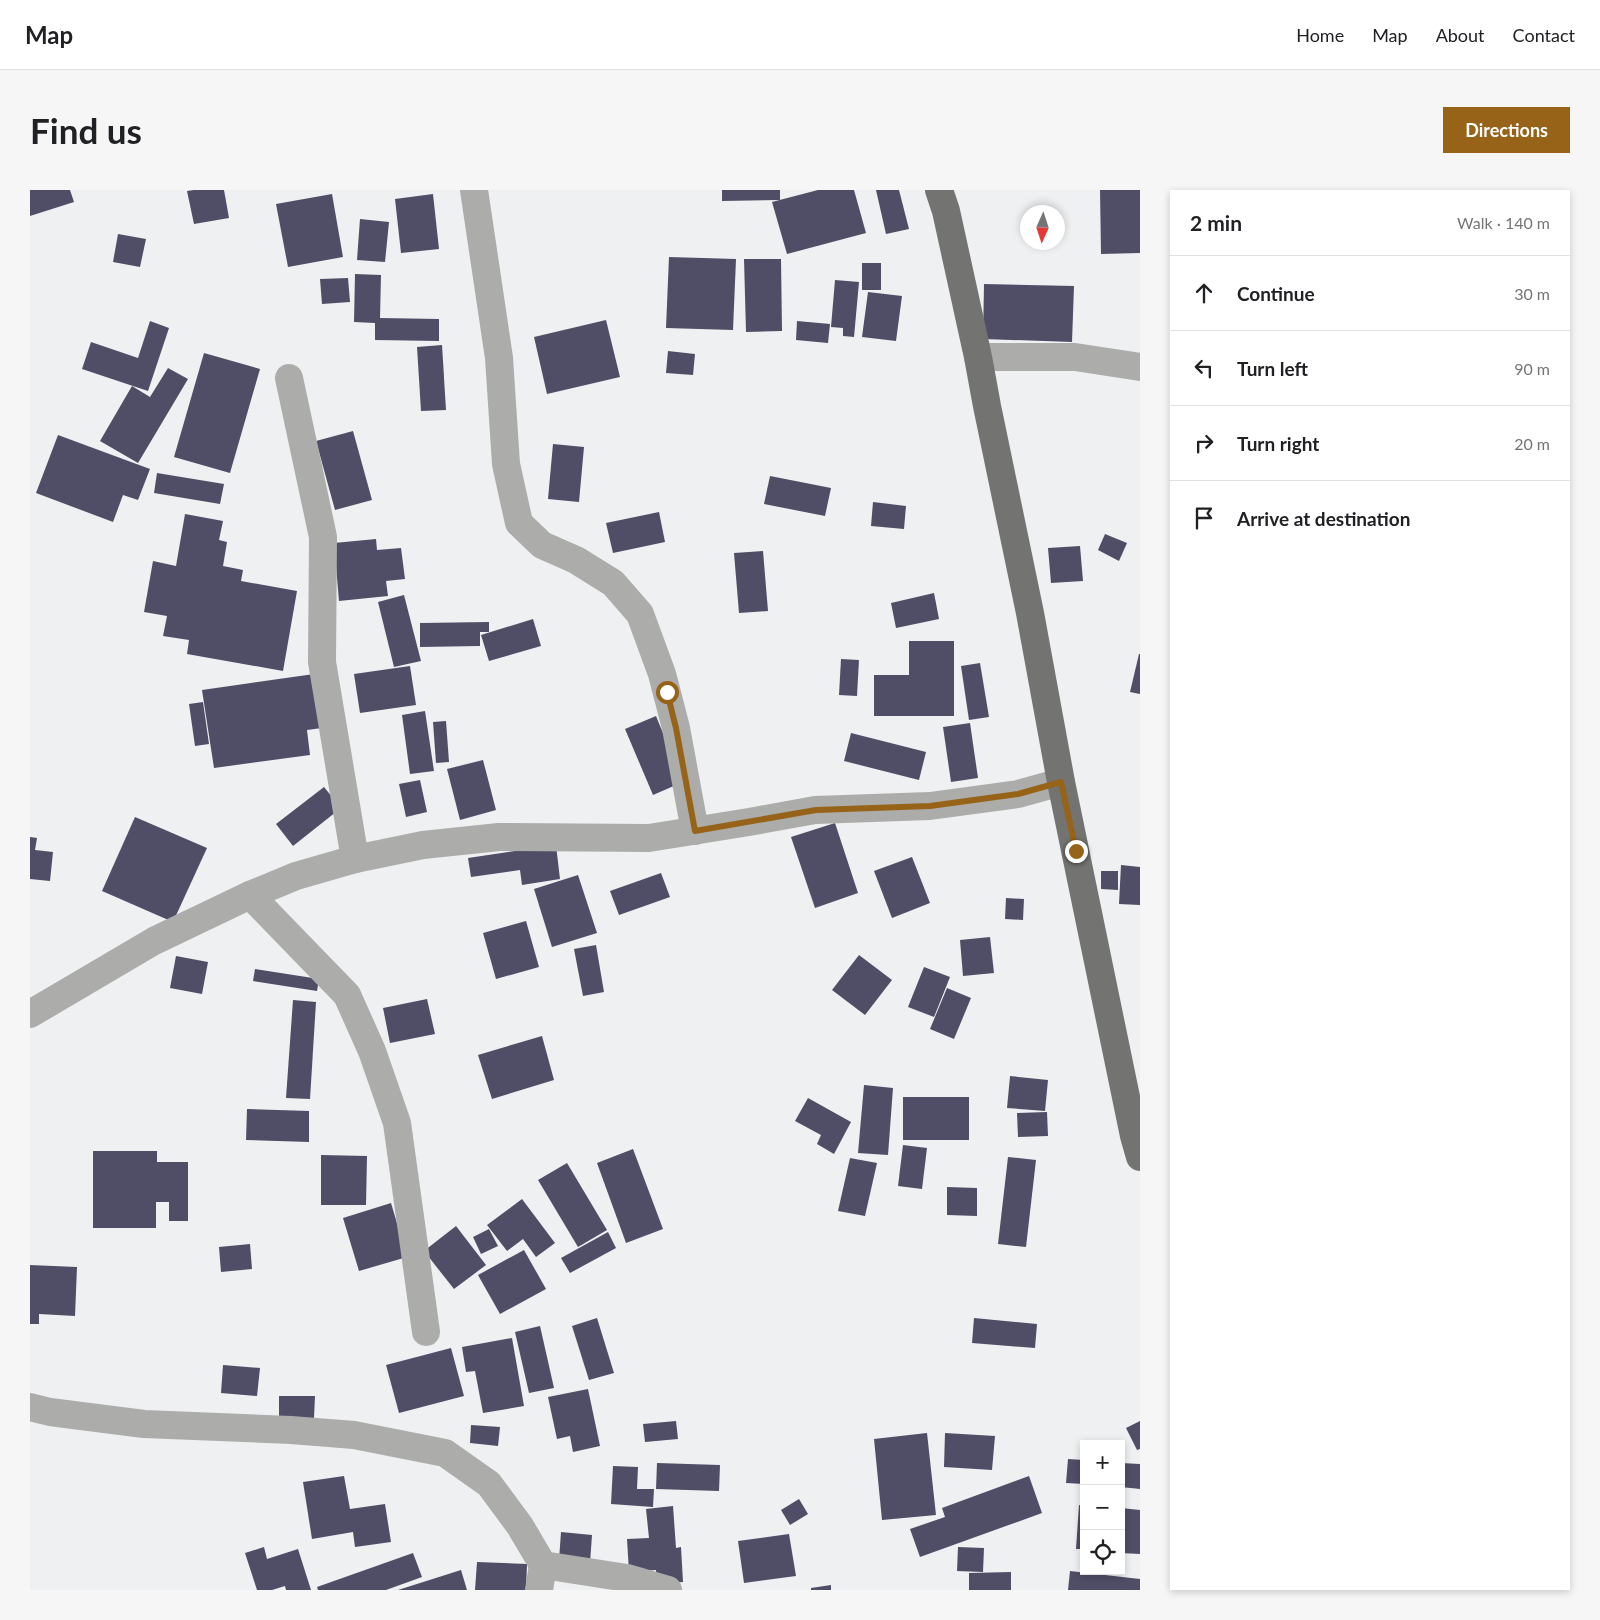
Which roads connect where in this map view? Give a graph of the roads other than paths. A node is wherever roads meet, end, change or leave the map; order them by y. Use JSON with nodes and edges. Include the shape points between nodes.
{"nodes":[{"id":1,"x":474,"y":190,"type":"edge"},
{"id":2,"x":939,"y":190,"type":"edge"},
{"id":3,"x":978,"y":356,"type":"junction"},
{"id":4,"x":1140,"y":367,"type":"edge"},
{"id":5,"x":290,"y":378,"type":"dead end"},
{"id":6,"x":1061,"y":782,"type":"junction"},
{"id":7,"x":695,"y":831,"type":"junction"},
{"id":8,"x":355,"y":858,"type":"junction"},
{"id":9,"x":250,"y":895,"type":"junction"},
{"id":10,"x":30,"y":1014,"type":"edge"},
{"id":11,"x":1140,"y":1157,"type":"edge"},
{"id":12,"x":426,"y":1332,"type":"dead end"},
{"id":13,"x":30,"y":1407,"type":"edge"},
{"id":14,"x":541,"y":1578,"type":"edge"},
{"id":15,"x":668,"y":1590,"type":"edge"}],
"edges":[{"from":1,"to":7,"type":"street","via":[[499,358],[506,464],[519,523],[542,545],[576,560],[613,583],[640,614],[662,674],[676,728]]},
{"from":2,"to":3,"type":"main road"},
{"from":3,"to":4,"type":"street","via":[[1075,356]]},
{"from":3,"to":6,"type":"main road"},
{"from":5,"to":8,"type":"street","via":[[323,537],[322,662]]},
{"from":6,"to":7,"type":"street","via":[[1018,794],[930,806],[816,810]]},
{"from":6,"to":11,"type":"main road"},
{"from":7,"to":8,"type":"street","via":[[649,838],[499,836]]},
{"from":8,"to":9,"type":"street","via":[[296,876]]},
{"from":9,"to":10,"type":"street","via":[[154,941]]},
{"from":9,"to":12,"type":"street","via":[[347,995],[372,1052],[397,1123]]},
{"from":13,"to":14,"type":"street","via":[[144,1424],[354,1435],[445,1453],[489,1484],[520,1526]]},
{"from":14,"to":15,"type":"street","via":[[627,1578]]}]}
